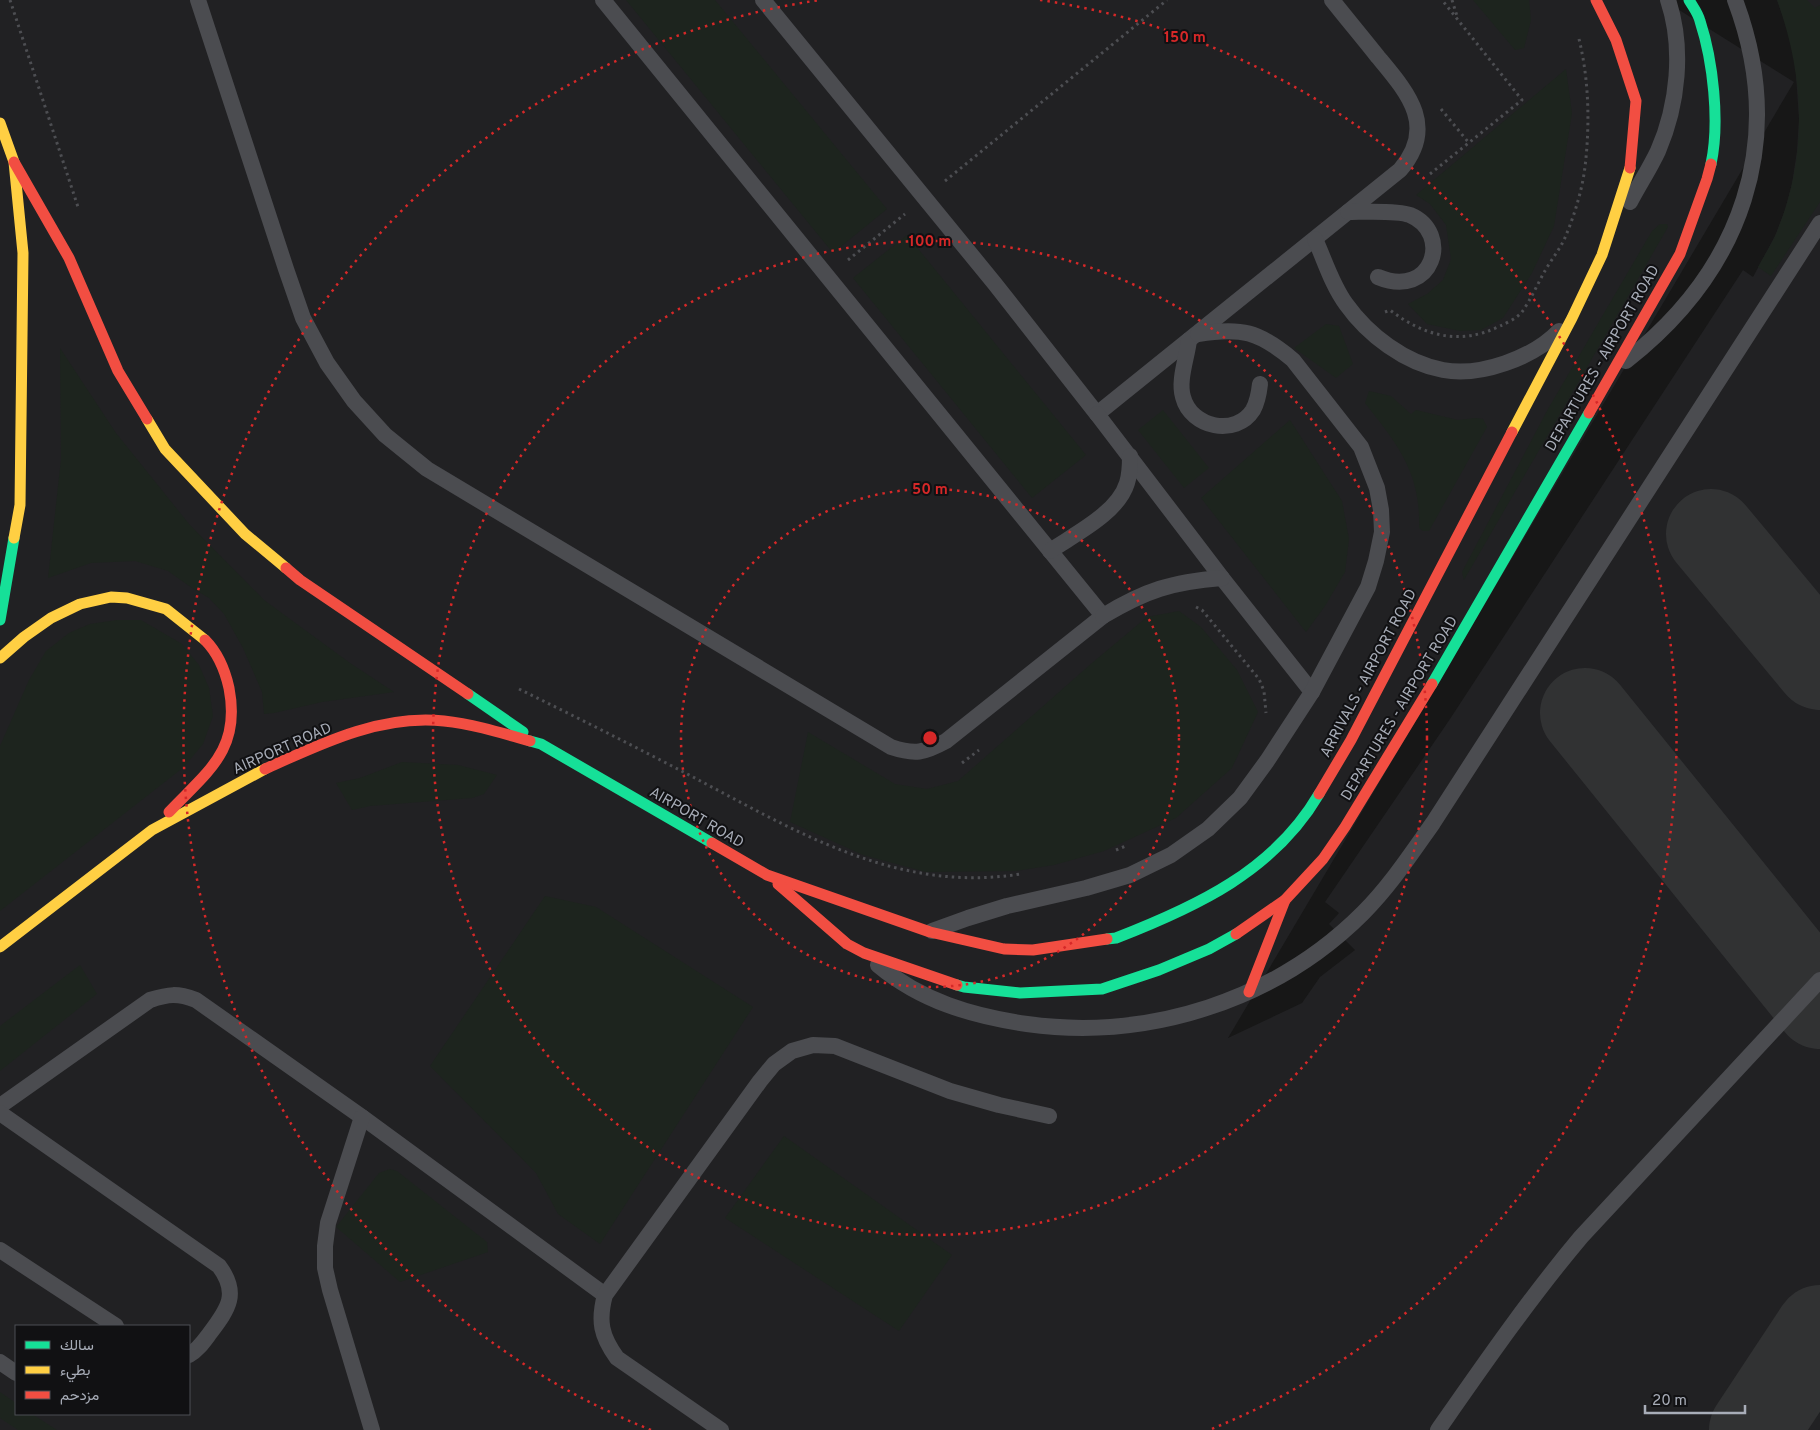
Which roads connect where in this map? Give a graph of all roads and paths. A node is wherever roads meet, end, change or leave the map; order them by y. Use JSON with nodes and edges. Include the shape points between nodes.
{"nodes":[{"id":1,"x":10,"y":0,"type":"edge"},
{"id":2,"x":198,"y":0,"type":"edge"},
{"id":3,"x":603,"y":0,"type":"edge"},
{"id":4,"x":763,"y":0,"type":"edge"},
{"id":5,"x":1167,"y":0,"type":"edge"},
{"id":6,"x":1332,"y":0,"type":"edge"},
{"id":7,"x":1442,"y":0,"type":"edge"},
{"id":8,"x":1452,"y":0,"type":"edge"},
{"id":9,"x":1596,"y":0,"type":"edge"},
{"id":10,"x":1668,"y":0,"type":"edge"},
{"id":11,"x":1689,"y":0,"type":"edge"},
{"id":12,"x":1735,"y":0,"type":"edge"},
{"id":13,"x":1457,"y":19,"type":"junction"},
{"id":14,"x":1578,"y":34,"type":"dead end"},
{"id":15,"x":0,"y":123,"type":"edge"},
{"id":16,"x":14,"y":162,"type":"junction"},
{"id":17,"x":1424,"y":179,"type":"dead end"},
{"id":18,"x":925,"y":198,"type":"junction"},
{"id":19,"x":80,"y":212,"type":"dead end"},
{"id":20,"x":1348,"y":212,"type":"junction"},
{"id":21,"x":1820,"y":223,"type":"edge"},
{"id":22,"x":1315,"y":239,"type":"junction"},
{"id":23,"x":1602,"y":255,"type":"junction"},
{"id":24,"x":828,"y":277,"type":"junction"},
{"id":25,"x":1378,"y":277,"type":"dead end"},
{"id":26,"x":1572,"y":318,"type":"junction"},
{"id":27,"x":1360,"y":321,"type":"junction"},
{"id":28,"x":1193,"y":337,"type":"junction"},
{"id":29,"x":1612,"y":371,"type":"junction"},
{"id":30,"x":1260,"y":384,"type":"dead end"},
{"id":31,"x":1097,"y":414,"type":"junction"},
{"id":32,"x":1130,"y":456,"type":"junction"},
{"id":33,"x":1050,"y":551,"type":"junction"},
{"id":34,"x":1222,"y":578,"type":"junction"},
{"id":35,"x":1192,"y":605,"type":"dead end"},
{"id":36,"x":1103,"y":616,"type":"junction"},
{"id":37,"x":0,"y":620,"type":"edge"},
{"id":38,"x":0,"y":658,"type":"edge"},
{"id":39,"x":511,"y":685,"type":"dead end"},
{"id":40,"x":1312,"y":692,"type":"junction"},
{"id":41,"x":1266,"y":718,"type":"dead end"},
{"id":42,"x":541,"y":744,"type":"junction"},
{"id":43,"x":984,"y":747,"type":"dead end"},
{"id":44,"x":956,"y":767,"type":"dead end"},
{"id":45,"x":152,"y":830,"type":"junction"},
{"id":46,"x":1132,"y":843,"type":"dead end"},
{"id":47,"x":1116,"y":850,"type":"dead end"},
{"id":48,"x":1029,"y":873,"type":"dead end"},
{"id":49,"x":767,"y":875,"type":"junction"},
{"id":50,"x":1285,"y":900,"type":"junction"},
{"id":51,"x":930,"y":932,"type":"junction"},
{"id":52,"x":0,"y":947,"type":"edge"},
{"id":53,"x":864,"y":953,"type":"junction"},
{"id":54,"x":1820,"y":980,"type":"edge"},
{"id":55,"x":1249,"y":992,"type":"junction"},
{"id":56,"x":0,"y":1106,"type":"edge"},
{"id":57,"x":0,"y":1113,"type":"edge"},
{"id":58,"x":1049,"y":1116,"type":"dead end"},
{"id":59,"x":362,"y":1117,"type":"junction"},
{"id":60,"x":0,"y":1250,"type":"edge"},
{"id":61,"x":605,"y":1295,"type":"junction"},
{"id":62,"x":114,"y":1325,"type":"edge"},
{"id":63,"x":190,"y":1354,"type":"edge"},
{"id":64,"x":0,"y":1362,"type":"edge"},
{"id":65,"x":15,"y":1372,"type":"edge"},
{"id":66,"x":372,"y":1430,"type":"edge"},
{"id":67,"x":721,"y":1430,"type":"edge"},
{"id":68,"x":1438,"y":1430,"type":"edge"}],
"edges":[{"from":1,"to":19,"type":"path"},
{"from":2,"to":36,"type":"lane","via":[[304,318],[327,363],[354,401],[385,435],[427,469],[891,747],[909,753],[929,750],[946,741]]},
{"from":3,"to":24,"type":"lane"},
{"from":4,"to":18,"type":"lane"},
{"from":5,"to":18,"type":"path"},
{"from":6,"to":20,"type":"lane","via":[[1405,90],[1417,116],[1417,138],[1410,159]]},
{"from":7,"to":13,"type":"path"},
{"from":8,"to":13,"type":"path"},
{"from":9,"to":23,"type":"main road","name":"ARRIVALS - AIRPORT ROAD","via":[[1616,40],[1636,101],[1629,174]]},
{"from":10,"to":23,"type":"lane","via":[[1676,40],[1674,98],[1658,150]]},
{"from":11,"to":29,"type":"main road","name":"DEPARTURES - AIRPORT ROAD","via":[[1700,19],[1714,80],[1714,149],[1708,179],[1680,254]]},
{"from":12,"to":29,"type":"lane","via":[[1746,29],[1757,98],[1757,132],[1744,200],[1732,230],[1701,283],[1645,346]]},
{"from":13,"to":17,"type":"path","via":[[1522,100]]},
{"from":14,"to":27,"type":"path","via":[[1588,95],[1585,169],[1564,240],[1521,313],[1492,330],[1460,337],[1423,330],[1390,310]]},
{"from":15,"to":16,"type":"main road"},
{"from":16,"to":37,"type":"main road","via":[[23,253],[20,505]]},
{"from":16,"to":42,"type":"main road","via":[[69,258],[118,371],[165,449],[245,534],[300,580]]},
{"from":18,"to":24,"type":"path"},
{"from":18,"to":31,"type":"lane"},
{"from":20,"to":22,"type":"lane"},
{"from":20,"to":25,"type":"lane","via":[[1407,214],[1420,220],[1428,230],[1433,243],[1433,257],[1417,278],[1404,283]]},
{"from":21,"to":55,"type":"lane","via":[[1410,856],[1386,888],[1339,934],[1281,975]]},
{"from":22,"to":27,"type":"lane","via":[[1336,289]]},
{"from":22,"to":28,"type":"lane"},
{"from":23,"to":26,"type":"main road","name":"ARRIVALS - AIRPORT ROAD"},
{"from":24,"to":33,"type":"lane"},
{"from":26,"to":27,"type":"lane","via":[[1536,349],[1514,360],[1467,370],[1443,370],[1420,362],[1384,342]]},
{"from":26,"to":51,"type":"main road","name":"ARRIVALS - AIRPORT ROAD","via":[[1351,740],[1306,816],[1264,859],[1213,895],[1116,938],[1033,950],[1004,949]]},
{"from":28,"to":30,"type":"lane","via":[[1182,383],[1183,398],[1189,410],[1200,420],[1213,426],[1228,426],[1241,421],[1252,411]]},
{"from":28,"to":31,"type":"lane"},
{"from":28,"to":40,"type":"lane","via":[[1232,330],[1266,339],[1280,349],[1293,360],[1361,447],[1377,488],[1382,532],[1368,587]]},
{"from":29,"to":50,"type":"main road","name":"DEPARTURES - AIRPORT ROAD","via":[[1461,636],[1345,827],[1323,859]]},
{"from":31,"to":32,"type":"lane"},
{"from":32,"to":33,"type":"lane","via":[[1127,484],[1114,505]]},
{"from":32,"to":34,"type":"lane"},
{"from":33,"to":36,"type":"lane"},
{"from":34,"to":36,"type":"lane","via":[[1190,580],[1159,588],[1130,599]]},
{"from":34,"to":40,"type":"lane"},
{"from":35,"to":41,"type":"path","via":[[1202,610],[1259,679],[1264,691]]},
{"from":38,"to":45,"type":"main road","via":[[54,616],[112,597],[165,608],[202,635],[214,649],[226,674],[233,713],[232,730],[227,745],[211,766]]},
{"from":39,"to":48,"type":"path","via":[[812,839],[847,853],[920,874],[981,877]]},
{"from":40,"to":51,"type":"lane","via":[[1240,798],[1208,829],[1171,855],[1130,875],[1007,906]]},
{"from":42,"to":45,"type":"main road","name":"AIRPORT ROAD","via":[[443,721],[395,722],[327,741],[260,771]]},
{"from":42,"to":49,"type":"main road","name":"AIRPORT ROAD"},
{"from":43,"to":44,"type":"path"},
{"from":45,"to":52,"type":"main road","name":"AIRPORT ROAD"},
{"from":46,"to":47,"type":"path"},
{"from":49,"to":51,"type":"main road","name":"ARRIVALS - AIRPORT ROAD"},
{"from":49,"to":53,"type":"main road","name":"DEPARTURES - AIRPORT ROAD","via":[[847,944]]},
{"from":50,"to":53,"type":"main road","name":"DEPARTURES - AIRPORT ROAD","via":[[1209,949],[1102,989],[1020,993],[964,987]]},
{"from":50,"to":55,"type":"main road"},
{"from":53,"to":55,"type":"lane","via":[[894,978],[937,1002],[964,1012],[1038,1026],[1075,1028],[1148,1023],[1217,1006]]},
{"from":54,"to":68,"type":"lane","via":[[1552,1271]]},
{"from":56,"to":59,"type":"lane","via":[[150,1000],[165,995],[181,995],[196,1000]]},
{"from":57,"to":63,"type":"lane","via":[[218,1266],[226,1276],[230,1302],[225,1314]]},
{"from":58,"to":61,"type":"lane","via":[[950,1091],[835,1046],[813,1046],[792,1052],[774,1064],[760,1081]]},
{"from":59,"to":61,"type":"lane"},
{"from":59,"to":66,"type":"lane","via":[[328,1223],[325,1268]]},
{"from":60,"to":62,"type":"lane"},
{"from":61,"to":67,"type":"lane","via":[[600,1311],[602,1328],[607,1344],[618,1358]]},
{"from":64,"to":65,"type":"lane"}]}
